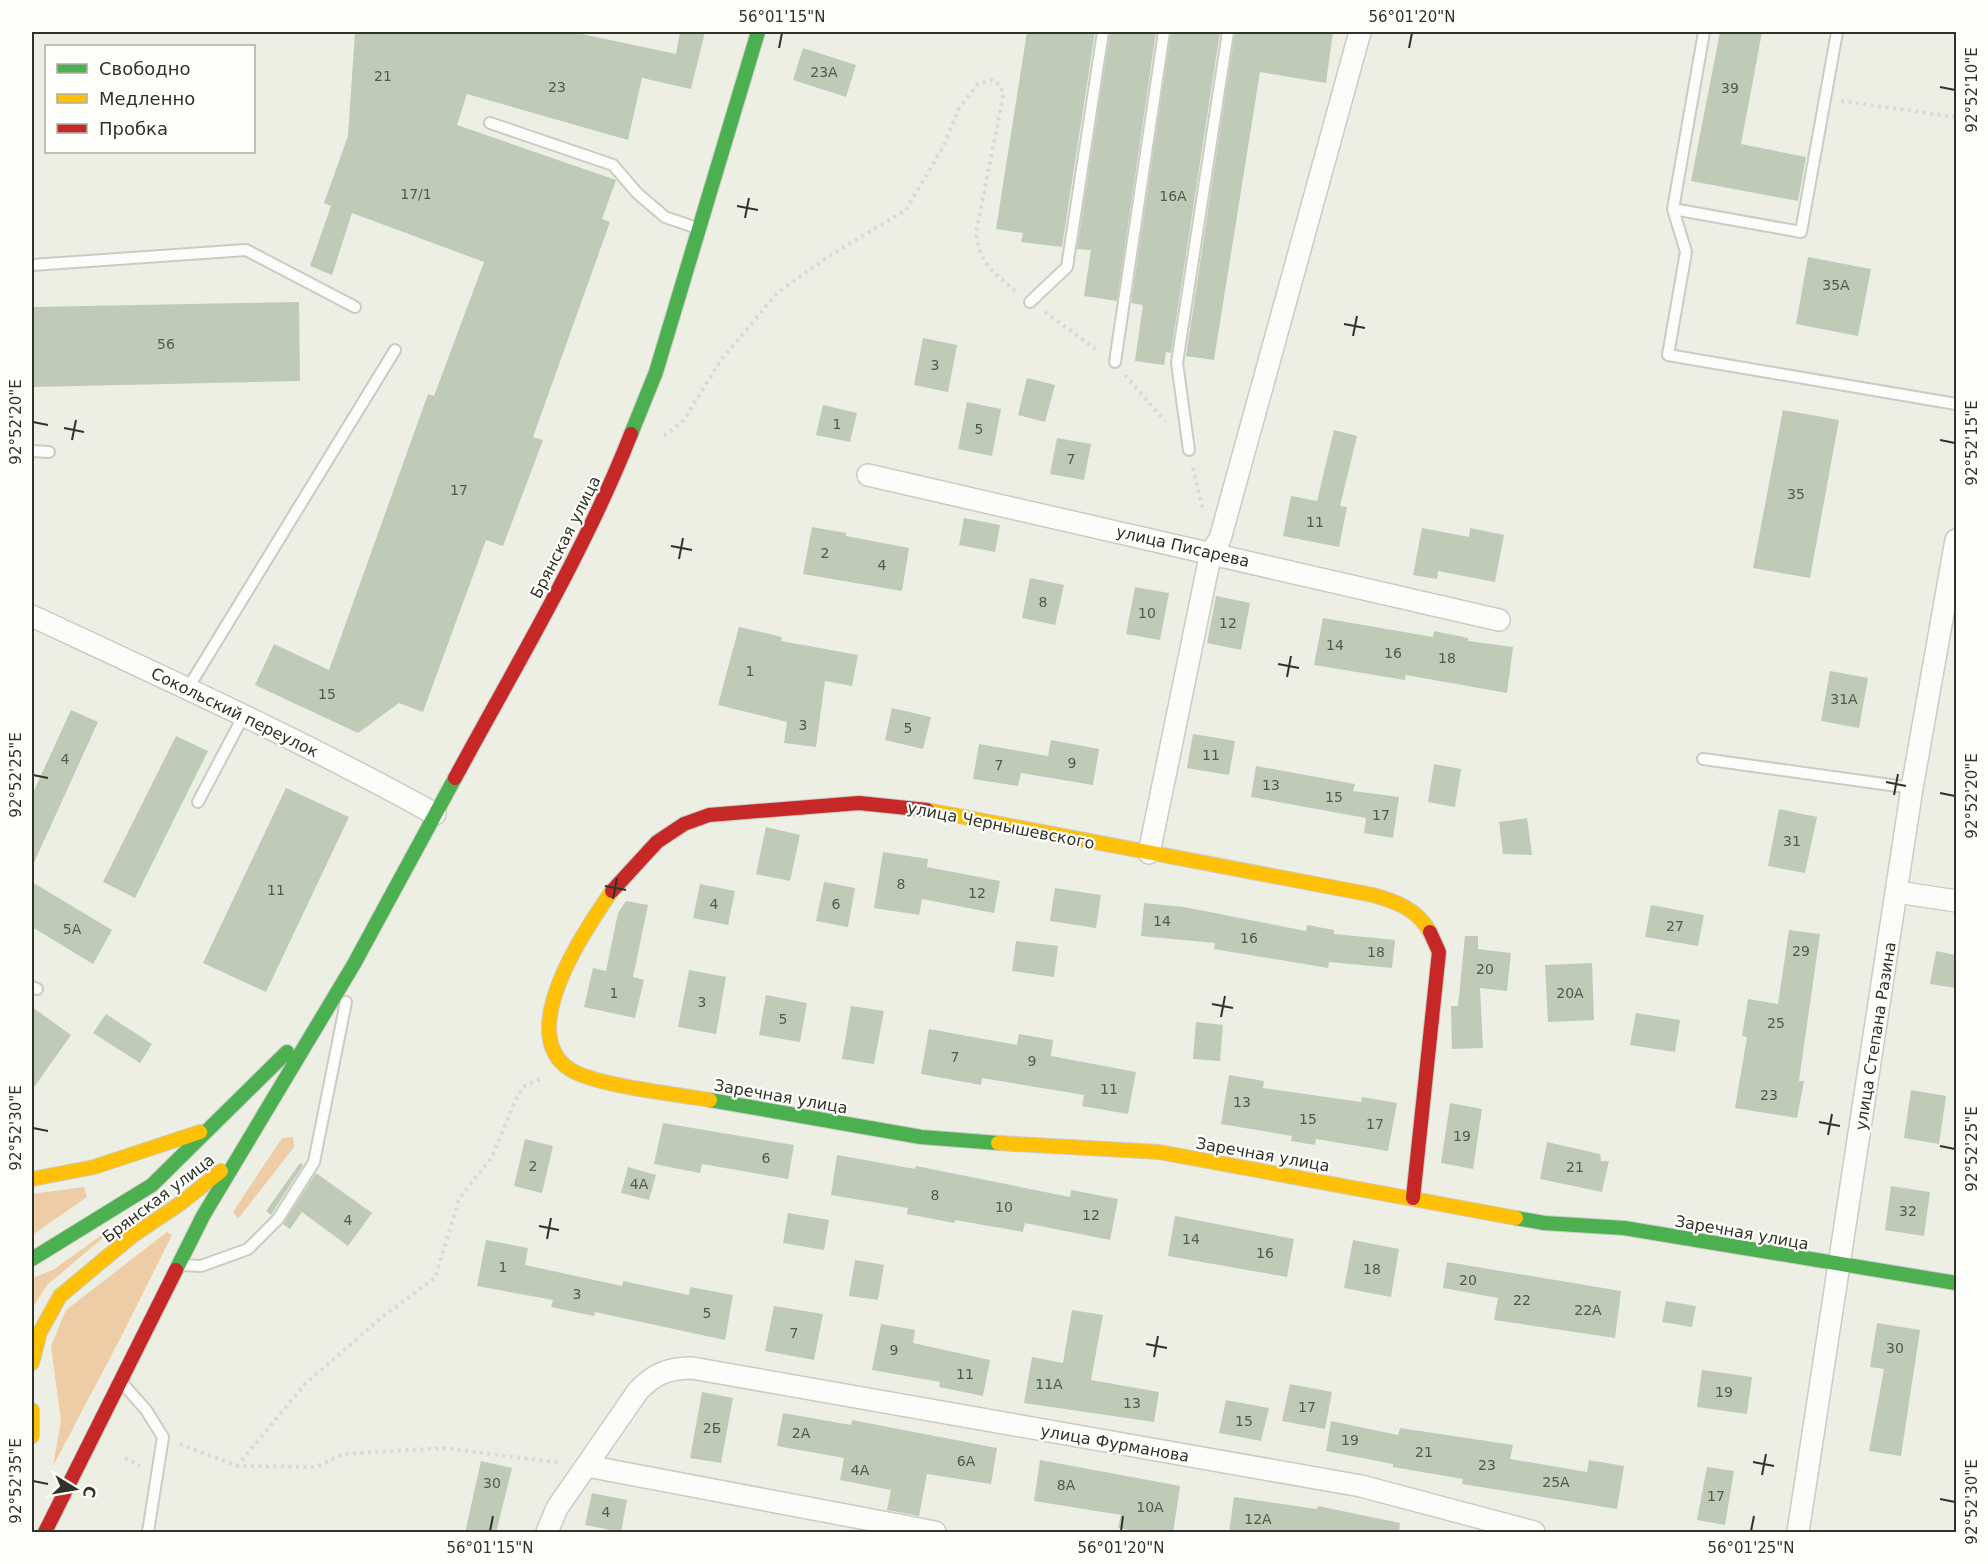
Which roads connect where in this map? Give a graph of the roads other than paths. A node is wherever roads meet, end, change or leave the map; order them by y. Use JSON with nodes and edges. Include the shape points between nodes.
{"nodes":[{"id":1,"x":758,"y":32,"type":"edge"},
{"id":2,"x":1103,"y":32,"type":"edge"},
{"id":3,"x":1164,"y":32,"type":"edge"},
{"id":4,"x":1228,"y":32,"type":"edge"},
{"id":5,"x":1360,"y":32,"type":"edge"},
{"id":6,"x":1704,"y":32,"type":"edge"},
{"id":7,"x":1837,"y":32,"type":"edge"},
{"id":8,"x":490,"y":123,"type":"dead end"},
{"id":9,"x":1673,"y":209,"type":"junction"},
{"id":10,"x":700,"y":229,"type":"junction"},
{"id":11,"x":32,"y":265,"type":"edge"},
{"id":12,"x":1030,"y":302,"type":"dead end"},
{"id":13,"x":355,"y":307,"type":"dead end"},
{"id":14,"x":395,"y":350,"type":"dead end"},
{"id":15,"x":1115,"y":362,"type":"dead end"},
{"id":16,"x":1956,"y":404,"type":"edge"},
{"id":17,"x":1190,"y":450,"type":"road end"},
{"id":18,"x":32,"y":451,"type":"edge"},
{"id":19,"x":49,"y":452,"type":"dead end"},
{"id":20,"x":867,"y":475,"type":"dead end"},
{"id":21,"x":1956,"y":540,"type":"edge"},
{"id":22,"x":1215,"y":545,"type":"junction"},
{"id":23,"x":32,"y":616,"type":"edge"},
{"id":24,"x":1498,"y":620,"type":"dead end"},
{"id":25,"x":188,"y":688,"type":"junction"},
{"id":26,"x":244,"y":715,"type":"junction"},
{"id":27,"x":1703,"y":759,"type":"dead end"},
{"id":28,"x":1912,"y":788,"type":"junction"},
{"id":29,"x":198,"y":802,"type":"dead end"},
{"id":30,"x":435,"y":814,"type":"junction"},
{"id":31,"x":1149,"y":853,"type":"junction"},
{"id":32,"x":1897,"y":892,"type":"junction"},
{"id":33,"x":1956,"y":901,"type":"edge"},
{"id":34,"x":354,"y":964,"type":"junction"},
{"id":35,"x":318,"y":1021,"type":"junction"},
{"id":36,"x":565,"y":1066,"type":"joint"},
{"id":37,"x":207,"y":1130,"type":"junction"},
{"id":38,"x":237,"y":1158,"type":"junction"},
{"id":39,"x":32,"y":1179,"type":"edge"},
{"id":40,"x":1413,"y":1198,"type":"junction"},
{"id":41,"x":32,"y":1259,"type":"edge"},
{"id":42,"x":180,"y":1265,"type":"junction"},
{"id":43,"x":1839,"y":1265,"type":"junction"},
{"id":44,"x":1956,"y":1283,"type":"edge"},
{"id":45,"x":32,"y":1363,"type":"edge"},
{"id":46,"x":121,"y":1382,"type":"junction"},
{"id":47,"x":32,"y":1410,"type":"edge"},
{"id":48,"x":32,"y":1436,"type":"edge"},
{"id":49,"x":587,"y":1466,"type":"junction"},
{"id":50,"x":1530,"y":1532,"type":"edge"},
{"id":51,"x":45,"y":1533,"type":"edge"},
{"id":52,"x":148,"y":1533,"type":"edge"},
{"id":53,"x":547,"y":1533,"type":"edge"},
{"id":54,"x":935,"y":1533,"type":"edge"},
{"id":55,"x":1798,"y":1533,"type":"edge"}],
"edges":[{"from":1,"to":10,"type":"street","name":"Брянская улица"},
{"from":2,"to":12,"type":"lane","via":[[1069,261]]},
{"from":3,"to":15,"type":"lane"},
{"from":4,"to":17,"type":"lane","via":[[1177,363]]},
{"from":5,"to":22,"type":"street","via":[[1288,302]]},
{"from":6,"to":9,"type":"lane"},
{"from":7,"to":9,"type":"lane","via":[[1801,232]]},
{"from":8,"to":10,"type":"lane","via":[[613,165],[665,217]]},
{"from":9,"to":16,"type":"lane","via":[[1686,252],[1668,355]]},
{"from":10,"to":30,"type":"street","name":"Брянская улица","via":[[657,372],[617,470],[558,588]]},
{"from":11,"to":13,"type":"lane","via":[[246,250]]},
{"from":14,"to":25,"type":"lane"},
{"from":18,"to":19,"type":"lane"},
{"from":20,"to":22,"type":"street","name":"улица Писарева"},
{"from":21,"to":28,"type":"street","name":"улица Степана Разина"},
{"from":22,"to":24,"type":"street","name":"улица Писарева"},
{"from":22,"to":31,"type":"street"},
{"from":23,"to":25,"type":"street","name":"Сокольский переулок"},
{"from":25,"to":26,"type":"street","name":"Сокольский переулок"},
{"from":26,"to":29,"type":"lane"},
{"from":26,"to":30,"type":"street","name":"Сокольский переулок"},
{"from":27,"to":28,"type":"lane"},
{"from":28,"to":32,"type":"street","name":"улица Степана Разина"},
{"from":30,"to":34,"type":"street","name":"Брянская улица"},
{"from":31,"to":36,"type":"street","name":"улица Чернышевского","via":[[914,807],[860,803],[703,815],[644,853],[595,913],[552,1005],[548,1030],[553,1052]]},
{"from":31,"to":40,"type":"street","name":"улица Чернышевского","via":[[1398,902],[1418,913],[1429,927],[1439,951]]},
{"from":32,"to":33,"type":"street"},
{"from":32,"to":43,"type":"street","name":"улица Степана Разина"},
{"from":34,"to":35,"type":"street","name":"Брянская улица"},
{"from":34,"to":42,"type":"lane","via":[[314,1162],[278,1219],[248,1249],[201,1266]]},
{"from":35,"to":37,"type":"street","name":"Брянская улица"},
{"from":35,"to":38,"type":"street","name":"Брянская улица"},
{"from":36,"to":40,"type":"street","name":"Заречная улица","via":[[582,1076],[876,1131],[1053,1148],[1159,1152]]},
{"from":37,"to":39,"type":"street","via":[[94,1167]]},
{"from":37,"to":41,"type":"street","name":"Брянская улица","via":[[152,1185]]},
{"from":38,"to":42,"type":"street"},
{"from":38,"to":45,"type":"street","name":"Брянская улица","via":[[132,1236],[60,1296],[40,1332]]},
{"from":40,"to":43,"type":"street","name":"Заречная улица","via":[[1544,1223],[1624,1228]]},
{"from":42,"to":46,"type":"street"},
{"from":43,"to":44,"type":"street","name":"Заречная улица"},
{"from":43,"to":55,"type":"street","name":"улица Степана Разина"},
{"from":46,"to":51,"type":"street"},
{"from":46,"to":52,"type":"lane","via":[[163,1437]]},
{"from":47,"to":48,"type":"street"},
{"from":49,"to":50,"type":"street","name":"улица Фурманова","via":[[651,1377],[673,1368],[692,1368],[1361,1486]]},
{"from":49,"to":53,"type":"street","name":"улица Фурманова","via":[[557,1508]]},
{"from":49,"to":54,"type":"street"}]}
